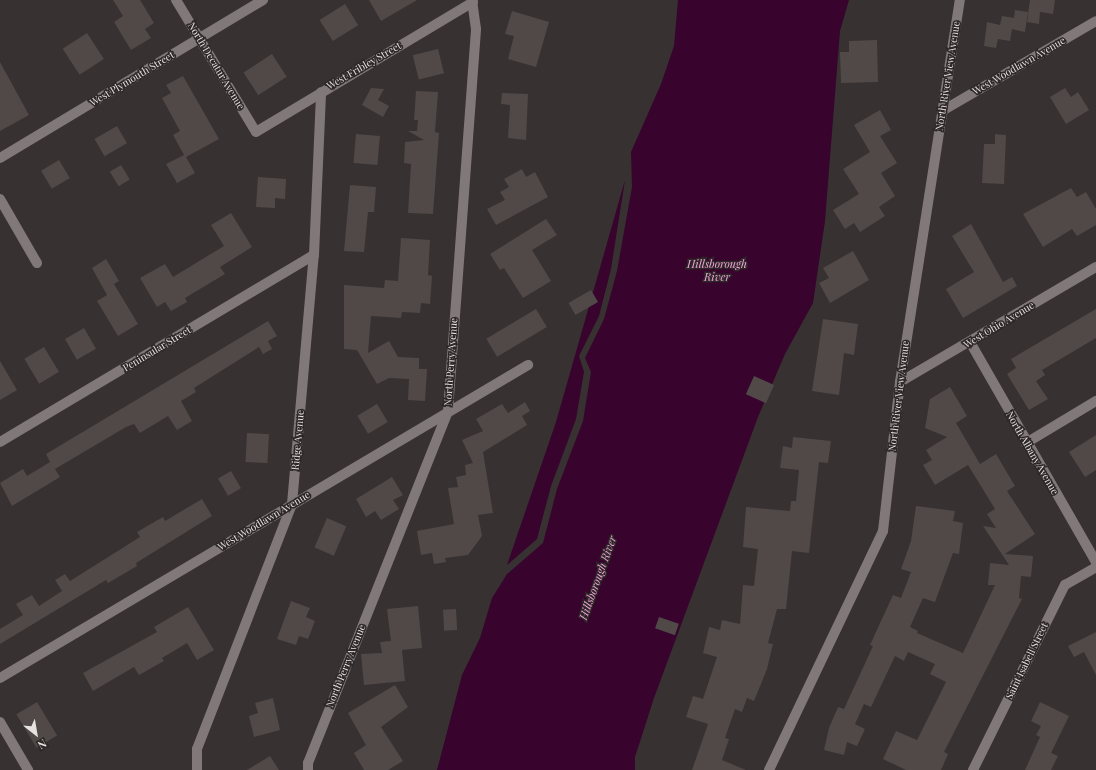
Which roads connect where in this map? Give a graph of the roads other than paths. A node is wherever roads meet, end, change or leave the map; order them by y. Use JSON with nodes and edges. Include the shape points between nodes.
{"nodes":[{"id":1,"x":176,"y":0,"type":"edge"},
{"id":2,"x":263,"y":0,"type":"edge"},
{"id":3,"x":960,"y":0,"type":"edge"},
{"id":4,"x":473,"y":1,"type":"edge"},
{"id":5,"x":1096,"y":21,"type":"edge"},
{"id":6,"x":199,"y":38,"type":"junction"},
{"id":7,"x":321,"y":92,"type":"junction"},
{"id":8,"x":942,"y":111,"type":"junction"},
{"id":9,"x":256,"y":132,"type":"joint"},
{"id":10,"x":0,"y":158,"type":"edge"},
{"id":11,"x":0,"y":199,"type":"edge"},
{"id":12,"x":314,"y":255,"type":"junction"},
{"id":13,"x":37,"y":263,"type":"dead end"},
{"id":14,"x":1096,"y":266,"type":"edge"},
{"id":15,"x":970,"y":342,"type":"junction"},
{"id":16,"x":528,"y":364,"type":"dead end"},
{"id":17,"x":900,"y":382,"type":"junction"},
{"id":18,"x":1096,"y":401,"type":"edge"},
{"id":19,"x":448,"y":411,"type":"junction"},
{"id":20,"x":0,"y":442,"type":"edge"},
{"id":21,"x":1026,"y":443,"type":"junction"},
{"id":22,"x":292,"y":504,"type":"junction"},
{"id":23,"x":1096,"y":562,"type":"edge"},
{"id":24,"x":1096,"y":567,"type":"edge"},
{"id":25,"x":0,"y":678,"type":"edge"},
{"id":26,"x":0,"y":722,"type":"edge"},
{"id":27,"x":28,"y":770,"type":"edge"},
{"id":28,"x":197,"y":770,"type":"edge"},
{"id":29,"x":308,"y":770,"type":"edge"},
{"id":30,"x":770,"y":770,"type":"edge"},
{"id":31,"x":973,"y":770,"type":"edge"}],
"edges":[{"from":1,"to":6,"type":"street","name":"North Decatur Avenue"},
{"from":2,"to":6,"type":"street","name":"West Plymouth Street"},
{"from":3,"to":8,"type":"street","name":"North River View Avenue"},
{"from":4,"to":7,"type":"street","name":"West Fribley Street"},
{"from":4,"to":19,"type":"street","name":"North Perry Avenue","via":[[476,30]]},
{"from":5,"to":8,"type":"street","name":"West Woodlawn Avenue"},
{"from":6,"to":9,"type":"street","name":"North Decatur Avenue"},
{"from":6,"to":10,"type":"street","name":"West Plymouth Street"},
{"from":7,"to":9,"type":"street","name":"West Fribley Street"},
{"from":7,"to":12,"type":"street","name":"Ridge Avenue"},
{"from":8,"to":17,"type":"street","name":"North River View Avenue"},
{"from":11,"to":13,"type":"street"},
{"from":12,"to":20,"type":"street","name":"Peninsular Street"},
{"from":12,"to":22,"type":"street","name":"Ridge Avenue"},
{"from":14,"to":15,"type":"street","name":"West Ohio Avenue"},
{"from":15,"to":17,"type":"street","name":"West Ohio Avenue"},
{"from":15,"to":21,"type":"street","name":"North Albany Avenue"},
{"from":16,"to":19,"type":"street","name":"West Woodlawn Avenue"},
{"from":17,"to":30,"type":"street","name":"North River View Avenue","via":[[883,531]]},
{"from":18,"to":21,"type":"street"},
{"from":19,"to":22,"type":"street","name":"West Woodlawn Avenue"},
{"from":19,"to":29,"type":"street","name":"North Perry Avenue","via":[[308,764]]},
{"from":21,"to":23,"type":"street","name":"North Albany Avenue"},
{"from":22,"to":25,"type":"street","name":"West Woodlawn Avenue"},
{"from":22,"to":28,"type":"street","name":"Ridge Avenue","via":[[197,749]]},
{"from":24,"to":31,"type":"street","name":"Saint Isabell Street","via":[[1064,586]]},
{"from":26,"to":27,"type":"street"}]}
